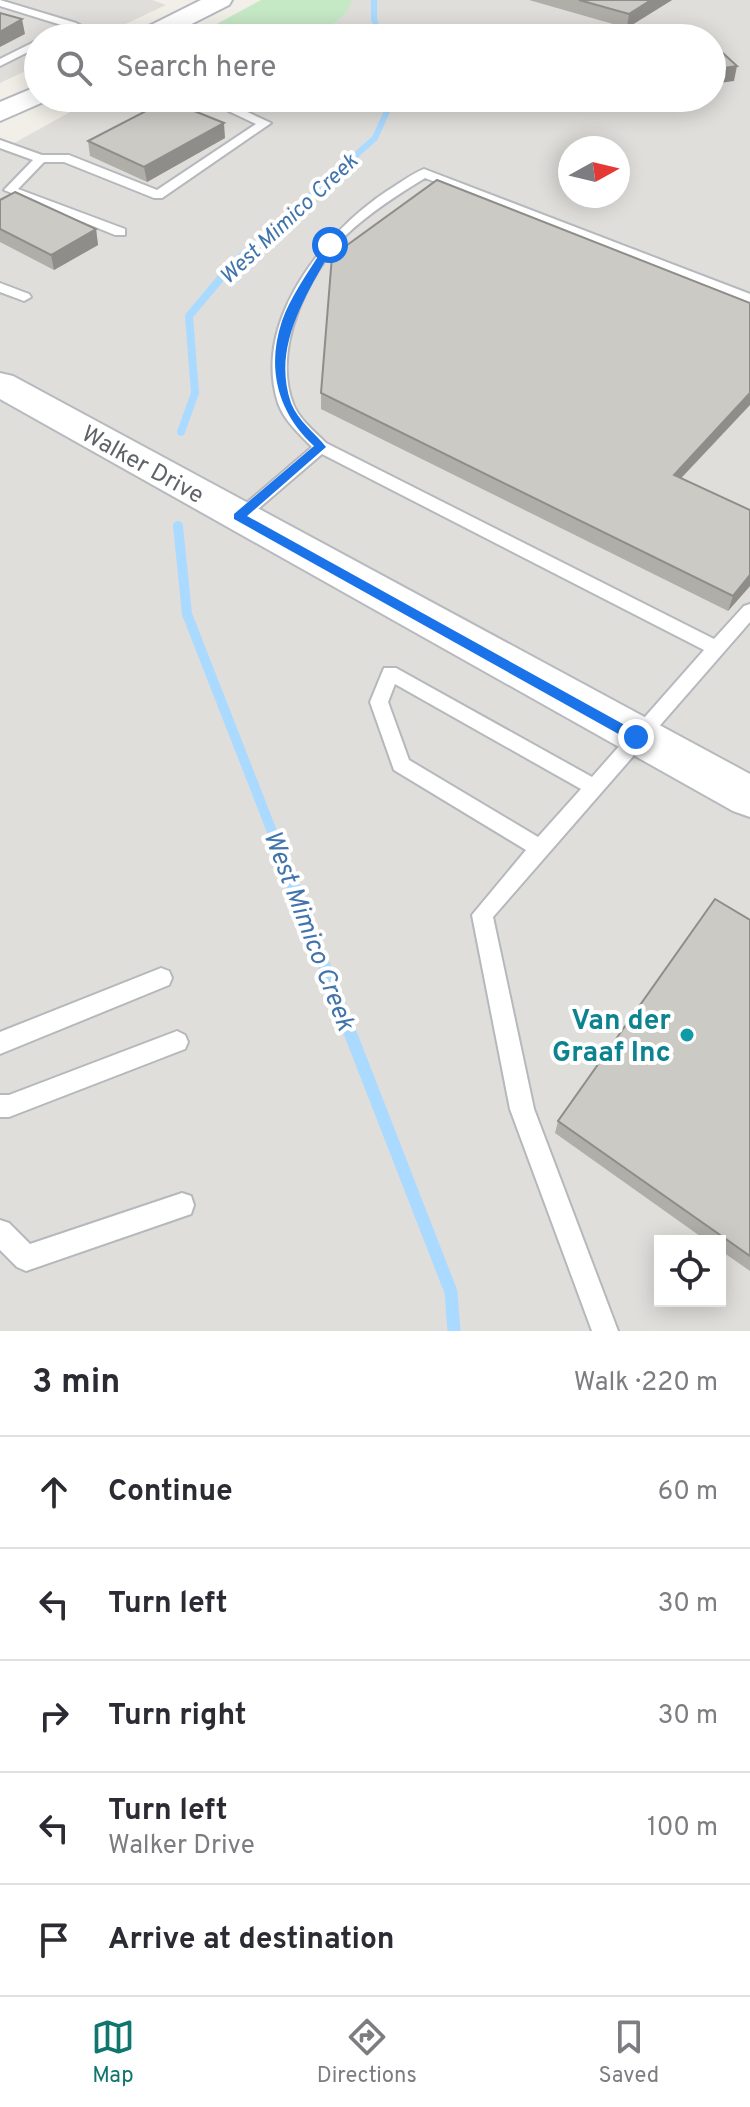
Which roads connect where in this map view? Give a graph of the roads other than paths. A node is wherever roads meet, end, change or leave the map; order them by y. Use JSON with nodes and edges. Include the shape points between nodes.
{"nodes":[{"id":1,"x":220,"y":0,"type":"edge"},
{"id":2,"x":41,"y":1,"type":"edge"},
{"id":3,"x":0,"y":3,"type":"edge"},
{"id":4,"x":26,"y":10,"type":"junction"},
{"id":5,"x":69,"y":24,"type":"edge"},
{"id":6,"x":172,"y":24,"type":"edge"},
{"id":7,"x":24,"y":50,"type":"edge"},
{"id":8,"x":0,"y":63,"type":"edge"},
{"id":9,"x":24,"y":101,"type":"edge"},
{"id":10,"x":239,"y":112,"type":"edge"},
{"id":11,"x":0,"y":113,"type":"edge"},
{"id":12,"x":0,"y":144,"type":"edge"},
{"id":13,"x":79,"y":150,"type":"dead end"},
{"id":14,"x":65,"y":158,"type":"junction"},
{"id":15,"x":41,"y":159,"type":"junction"},
{"id":16,"x":4,"y":195,"type":"edge"},
{"id":17,"x":120,"y":232,"type":"dead end"},
{"id":18,"x":0,"y":287,"type":"edge"},
{"id":19,"x":24,"y":297,"type":"dead end"},
{"id":20,"x":750,"y":299,"type":"edge"},
{"id":21,"x":3,"y":389,"type":"edge"},
{"id":22,"x":321,"y":447,"type":"junction"},
{"id":23,"x":238,"y":517,"type":"junction"},
{"id":24,"x":750,"y":610,"type":"edge"},
{"id":25,"x":716,"y":648,"type":"junction"},
{"id":26,"x":636,"y":737,"type":"junction"},
{"id":27,"x":595,"y":788,"type":"junction"},
{"id":28,"x":748,"y":793,"type":"edge"},
{"id":29,"x":540,"y":848,"type":"junction"},
{"id":30,"x":161,"y":978,"type":"dead end"},
{"id":31,"x":177,"y":1042,"type":"dead end"},
{"id":32,"x":0,"y":1043,"type":"edge"},
{"id":33,"x":0,"y":1106,"type":"edge"},
{"id":34,"x":182,"y":1205,"type":"dead end"},
{"id":35,"x":0,"y":1232,"type":"edge"},
{"id":36,"x":605,"y":1331,"type":"edge"}],
"edges":[{"from":1,"to":6,"type":"street"},
{"from":2,"to":4,"type":"lane"},
{"from":3,"to":4,"type":"lane"},
{"from":4,"to":5,"type":"lane"},
{"from":7,"to":8,"type":"lane"},
{"from":9,"to":11,"type":"street"},
{"from":10,"to":14,"type":"lane","via":[[265,123],[158,195]]},
{"from":12,"to":15,"type":"lane"},
{"from":13,"to":14,"type":"lane"},
{"from":14,"to":15,"type":"lane"},
{"from":15,"to":16,"type":"lane"},
{"from":16,"to":17,"type":"lane","via":[[24,197]]},
{"from":18,"to":19,"type":"lane"},
{"from":20,"to":22,"type":"lane","via":[[424,173],[369,208],[330,245],[287,321],[280,365],[286,403]]},
{"from":21,"to":23,"type":"street","name":"Walker Drive"},
{"from":22,"to":23,"type":"lane"},
{"from":22,"to":25,"type":"lane"},
{"from":23,"to":26,"type":"street","name":"Walker Drive"},
{"from":24,"to":25,"type":"lane"},
{"from":25,"to":26,"type":"lane"},
{"from":26,"to":27,"type":"lane"},
{"from":26,"to":28,"type":"street","name":"Walker Drive"},
{"from":27,"to":29,"type":"lane"},
{"from":27,"to":29,"type":"lane","via":[[390,673],[379,702],[401,765]]},
{"from":29,"to":36,"type":"lane","via":[[482,915],[522,1109]]},
{"from":30,"to":32,"type":"lane"},
{"from":31,"to":33,"type":"lane"},
{"from":34,"to":35,"type":"lane","via":[[26,1258]]}]}
